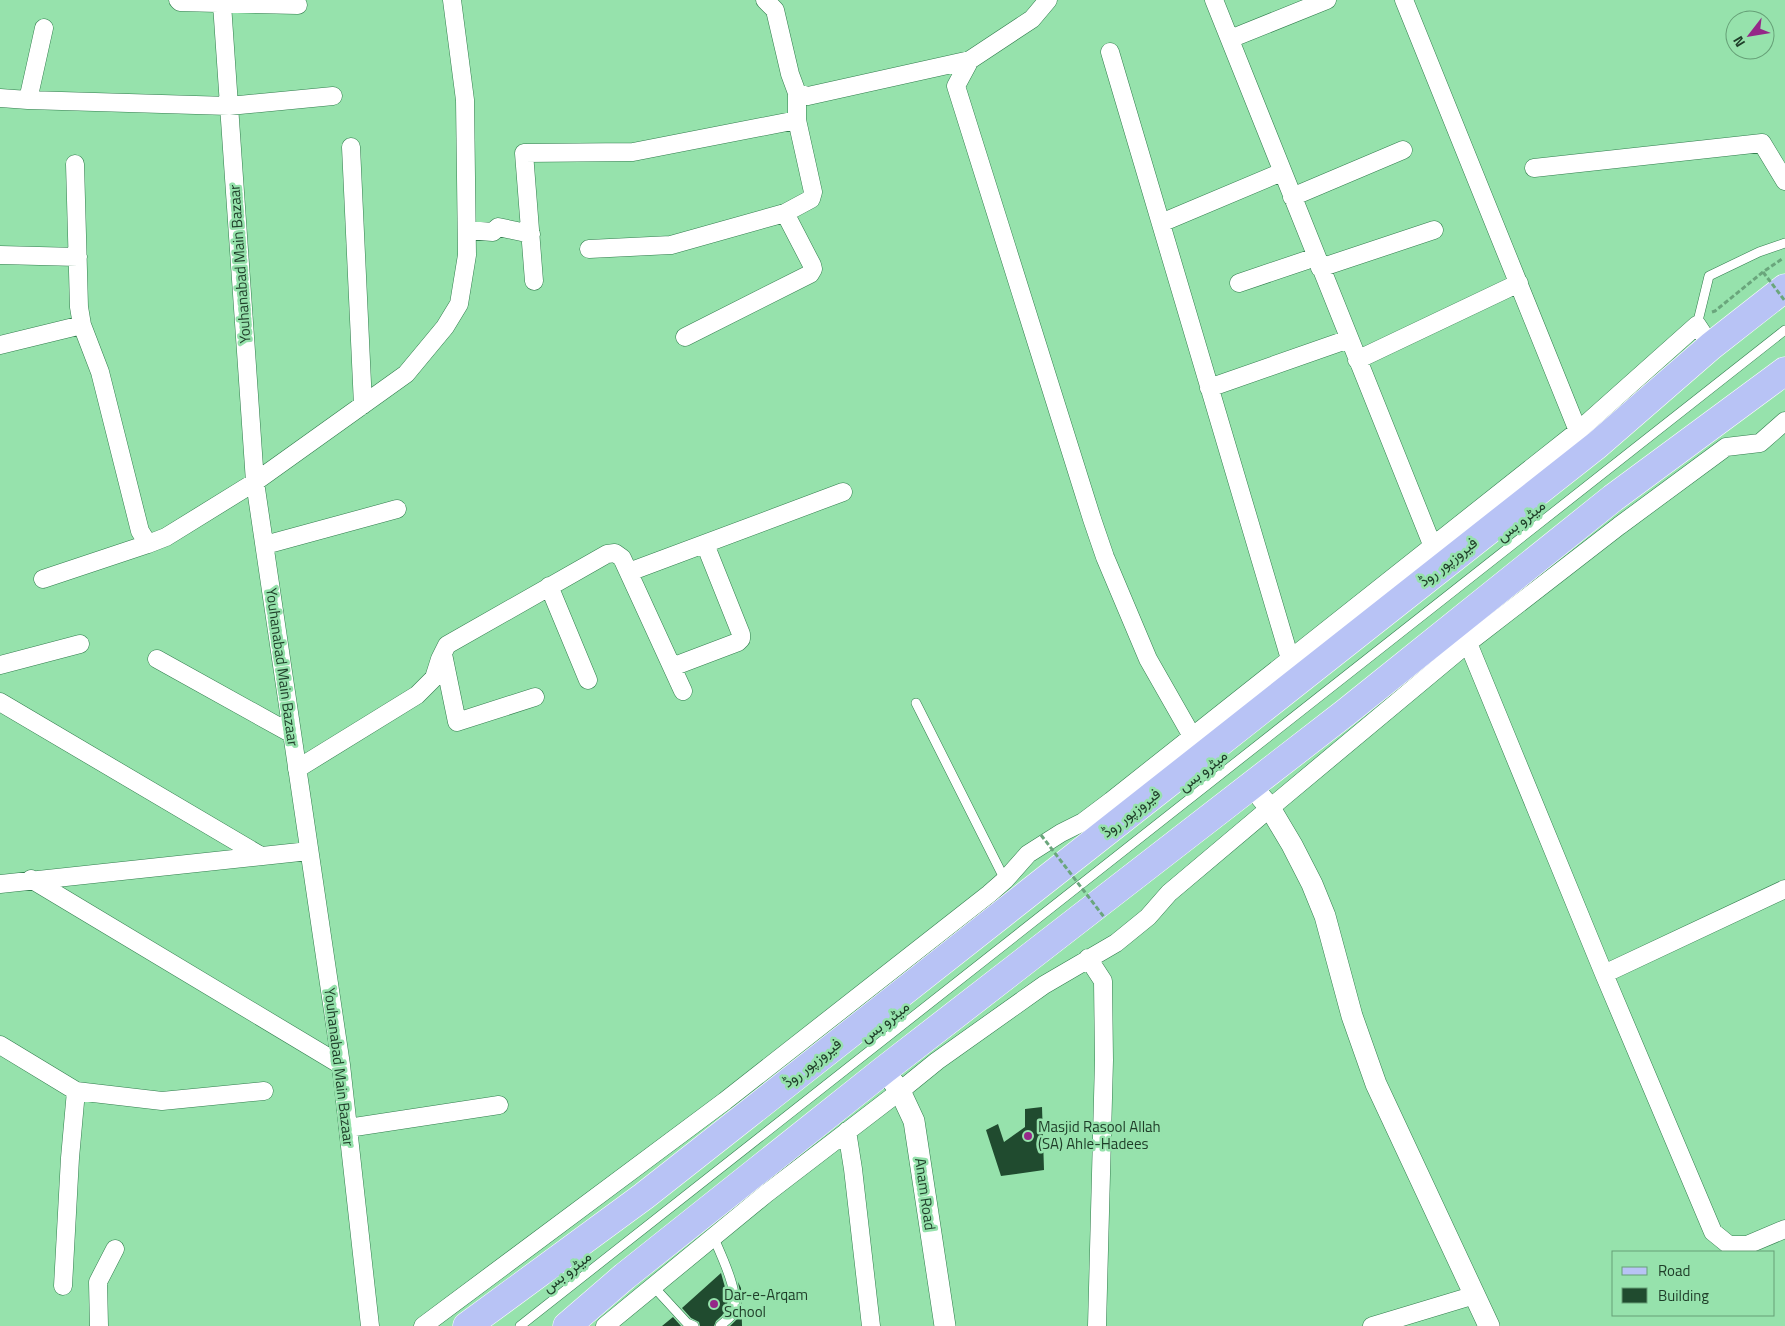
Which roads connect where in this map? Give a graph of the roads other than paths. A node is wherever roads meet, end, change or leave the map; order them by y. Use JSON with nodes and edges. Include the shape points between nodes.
{"nodes":[{"id":1,"x":178,"y":0,"type":"edge"},
{"id":2,"x":452,"y":0,"type":"edge"},
{"id":3,"x":765,"y":0,"type":"edge"},
{"id":4,"x":1048,"y":0,"type":"edge"},
{"id":5,"x":1214,"y":0,"type":"edge"},
{"id":6,"x":1327,"y":0,"type":"edge"},
{"id":7,"x":1404,"y":0,"type":"edge"},
{"id":8,"x":222,"y":4,"type":"junction"},
{"id":9,"x":298,"y":5,"type":"dead end"},
{"id":10,"x":44,"y":28,"type":"dead end"},
{"id":11,"x":1230,"y":39,"type":"junction"},
{"id":12,"x":1110,"y":52,"type":"dead end"},
{"id":13,"x":970,"y":60,"type":"junction"},
{"id":14,"x":797,"y":92,"type":"junction"},
{"id":15,"x":333,"y":96,"type":"dead end"},
{"id":16,"x":0,"y":98,"type":"edge"},
{"id":17,"x":28,"y":100,"type":"junction"},
{"id":18,"x":229,"y":106,"type":"junction"},
{"id":19,"x":797,"y":120,"type":"junction"},
{"id":20,"x":351,"y":147,"type":"dead end"},
{"id":21,"x":1404,"y":150,"type":"dead end"},
{"id":22,"x":75,"y":164,"type":"dead end"},
{"id":23,"x":1534,"y":168,"type":"dead end"},
{"id":24,"x":1282,"y":172,"type":"junction"},
{"id":25,"x":1785,"y":181,"type":"edge"},
{"id":26,"x":1292,"y":197,"type":"junction"},
{"id":27,"x":785,"y":213,"type":"junction"},
{"id":28,"x":1160,"y":223,"type":"junction"},
{"id":29,"x":467,"y":230,"type":"junction"},
{"id":30,"x":1434,"y":230,"type":"dead end"},
{"id":31,"x":531,"y":234,"type":"junction"},
{"id":32,"x":1785,"y":243,"type":"edge"},
{"id":33,"x":589,"y":249,"type":"dead end"},
{"id":34,"x":0,"y":255,"type":"edge"},
{"id":35,"x":78,"y":257,"type":"junction"},
{"id":36,"x":1318,"y":263,"type":"junction"},
{"id":37,"x":534,"y":281,"type":"dead end"},
{"id":38,"x":1239,"y":283,"type":"dead end"},
{"id":39,"x":1519,"y":283,"type":"junction"},
{"id":40,"x":1785,"y":288,"type":"edge"},
{"id":41,"x":82,"y":325,"type":"junction"},
{"id":42,"x":1785,"y":330,"type":"edge"},
{"id":43,"x":1704,"y":336,"type":"junction"},
{"id":44,"x":685,"y":337,"type":"dead end"},
{"id":45,"x":1349,"y":339,"type":"junction"},
{"id":46,"x":0,"y":345,"type":"edge"},
{"id":47,"x":1357,"y":360,"type":"junction"},
{"id":48,"x":1785,"y":371,"type":"edge"},
{"id":49,"x":1209,"y":388,"type":"junction"},
{"id":50,"x":363,"y":405,"type":"junction"},
{"id":51,"x":1785,"y":421,"type":"edge"},
{"id":52,"x":1578,"y":431,"type":"junction"},
{"id":53,"x":255,"y":482,"type":"junction"},
{"id":54,"x":843,"y":492,"type":"dead end"},
{"id":55,"x":397,"y":509,"type":"dead end"},
{"id":56,"x":148,"y":544,"type":"junction"},
{"id":57,"x":705,"y":544,"type":"junction"},
{"id":58,"x":265,"y":545,"type":"junction"},
{"id":59,"x":1439,"y":556,"type":"junction"},
{"id":60,"x":629,"y":572,"type":"junction"},
{"id":61,"x":43,"y":579,"type":"dead end"},
{"id":62,"x":549,"y":586,"type":"junction"},
{"id":63,"x":1461,"y":633,"type":"junction"},
{"id":64,"x":80,"y":644,"type":"dead end"},
{"id":65,"x":443,"y":654,"type":"junction"},
{"id":66,"x":157,"y":659,"type":"dead end"},
{"id":67,"x":1290,"y":659,"type":"junction"},
{"id":68,"x":0,"y":665,"type":"edge"},
{"id":69,"x":672,"y":667,"type":"junction"},
{"id":70,"x":588,"y":680,"type":"dead end"},
{"id":71,"x":683,"y":691,"type":"dead end"},
{"id":72,"x":535,"y":697,"type":"dead end"},
{"id":73,"x":0,"y":702,"type":"edge"},
{"id":74,"x":916,"y":703,"type":"dead end"},
{"id":75,"x":292,"y":734,"type":"junction"},
{"id":76,"x":1198,"y":746,"type":"junction"},
{"id":77,"x":297,"y":769,"type":"junction"},
{"id":78,"x":1251,"y":785,"type":"junction"},
{"id":79,"x":1270,"y":808,"type":"junction"},
{"id":80,"x":309,"y":851,"type":"junction"},
{"id":81,"x":261,"y":856,"type":"junction"},
{"id":82,"x":32,"y":879,"type":"junction"},
{"id":83,"x":1005,"y":880,"type":"junction"},
{"id":84,"x":0,"y":884,"type":"edge"},
{"id":85,"x":1785,"y":889,"type":"edge"},
{"id":86,"x":1088,"y":958,"type":"junction"},
{"id":87,"x":1604,"y":974,"type":"junction"},
{"id":88,"x":0,"y":1045,"type":"edge"},
{"id":89,"x":340,"y":1065,"type":"junction"},
{"id":90,"x":892,"y":1081,"type":"junction"},
{"id":91,"x":76,"y":1091,"type":"junction"},
{"id":92,"x":264,"y":1091,"type":"dead end"},
{"id":93,"x":499,"y":1106,"type":"dead end"},
{"id":94,"x":348,"y":1128,"type":"junction"},
{"id":95,"x":847,"y":1131,"type":"junction"},
{"id":96,"x":759,"y":1184,"type":"junction"},
{"id":97,"x":1785,"y":1229,"type":"edge"},
{"id":98,"x":713,"y":1236,"type":"junction"},
{"id":99,"x":115,"y":1249,"type":"dead end"},
{"id":100,"x":63,"y":1286,"type":"dead end"},
{"id":101,"x":640,"y":1286,"type":"junction"},
{"id":102,"x":1475,"y":1295,"type":"junction"},
{"id":103,"x":99,"y":1326,"type":"edge"},
{"id":104,"x":370,"y":1326,"type":"edge"},
{"id":105,"x":423,"y":1326,"type":"edge"},
{"id":106,"x":467,"y":1326,"type":"edge"},
{"id":107,"x":520,"y":1326,"type":"edge"},
{"id":108,"x":567,"y":1326,"type":"edge"},
{"id":109,"x":605,"y":1326,"type":"edge"},
{"id":110,"x":694,"y":1326,"type":"edge"},
{"id":111,"x":720,"y":1326,"type":"edge"},
{"id":112,"x":871,"y":1326,"type":"edge"},
{"id":113,"x":945,"y":1326,"type":"edge"},
{"id":114,"x":1097,"y":1326,"type":"edge"},
{"id":115,"x":1372,"y":1326,"type":"edge"},
{"id":116,"x":1489,"y":1326,"type":"edge"}],
"edges":[{"from":1,"to":8,"type":"street"},
{"from":2,"to":29,"type":"street","via":[[465,100]]},
{"from":3,"to":14,"type":"street","via":[[775,10]]},
{"from":4,"to":13,"type":"street","via":[[1032,19]]},
{"from":5,"to":11,"type":"street"},
{"from":6,"to":11,"type":"street"},
{"from":7,"to":39,"type":"street"},
{"from":8,"to":9,"type":"street"},
{"from":8,"to":18,"type":"street","name":"Youhanabad Main Bazaar"},
{"from":10,"to":17,"type":"street"},
{"from":11,"to":24,"type":"street"},
{"from":12,"to":28,"type":"street"},
{"from":13,"to":14,"type":"street","via":[[808,96]]},
{"from":13,"to":76,"type":"street","via":[[956,86],[1092,519],[1148,659]]},
{"from":14,"to":19,"type":"street"},
{"from":15,"to":18,"type":"street"},
{"from":16,"to":17,"type":"street"},
{"from":17,"to":18,"type":"street"},
{"from":18,"to":53,"type":"street","name":"Youhanabad Main Bazaar"},
{"from":19,"to":27,"type":"street","via":[[813,192],[811,199]]},
{"from":19,"to":31,"type":"street","via":[[633,152],[524,153]]},
{"from":20,"to":50,"type":"street"},
{"from":21,"to":26,"type":"street"},
{"from":22,"to":35,"type":"street"},
{"from":23,"to":25,"type":"street","via":[[1762,143]]},
{"from":24,"to":26,"type":"street"},
{"from":24,"to":28,"type":"street"},
{"from":26,"to":36,"type":"street"},
{"from":27,"to":33,"type":"street","via":[[671,245]]},
{"from":27,"to":44,"type":"street","via":[[812,265],[810,274]]},
{"from":28,"to":49,"type":"street"},
{"from":29,"to":31,"type":"street","via":[[493,232],[498,227]]},
{"from":29,"to":50,"type":"street","via":[[467,255],[459,304],[445,327],[406,374]]},
{"from":30,"to":36,"type":"street"},
{"from":31,"to":37,"type":"street"},
{"from":32,"to":43,"type":"lane","via":[[1709,276]]},
{"from":34,"to":35,"type":"street"},
{"from":35,"to":41,"type":"street"},
{"from":36,"to":38,"type":"street"},
{"from":36,"to":45,"type":"street"},
{"from":39,"to":47,"type":"street"},
{"from":39,"to":52,"type":"street"},
{"from":40,"to":43,"type":"main road","name":"فیروزپور روڈ"},
{"from":41,"to":46,"type":"street"},
{"from":41,"to":56,"type":"street","via":[[100,372],[140,531]]},
{"from":42,"to":107,"type":"lane","name":"میٹرو بس"},
{"from":43,"to":52,"type":"street"},
{"from":43,"to":59,"type":"main road","name":"فیروزپور روڈ","via":[[1597,445]]},
{"from":45,"to":47,"type":"street"},
{"from":45,"to":49,"type":"street"},
{"from":47,"to":59,"type":"street"},
{"from":48,"to":63,"type":"main road","via":[[1613,498]]},
{"from":49,"to":67,"type":"street"},
{"from":50,"to":53,"type":"street"},
{"from":51,"to":63,"type":"street","via":[[1760,443],[1726,447],[1619,526]]},
{"from":52,"to":59,"type":"street"},
{"from":53,"to":56,"type":"street","via":[[166,537]]},
{"from":53,"to":58,"type":"street","name":"Youhanabad Main Bazaar"},
{"from":54,"to":57,"type":"street"},
{"from":55,"to":58,"type":"street"},
{"from":56,"to":61,"type":"street"},
{"from":57,"to":60,"type":"street"},
{"from":57,"to":69,"type":"street","via":[[741,639]]},
{"from":58,"to":75,"type":"street","name":"Youhanabad Main Bazaar"},
{"from":59,"to":67,"type":"street"},
{"from":59,"to":76,"type":"main road","name":"فیروزپور روڈ"},
{"from":60,"to":62,"type":"street","via":[[622,558],[615,553],[607,554]]},
{"from":60,"to":69,"type":"street"},
{"from":62,"to":65,"type":"street","via":[[448,645]]},
{"from":62,"to":70,"type":"street"},
{"from":63,"to":78,"type":"main road","via":[[1345,713]]},
{"from":63,"to":79,"type":"street"},
{"from":63,"to":87,"type":"street"},
{"from":64,"to":68,"type":"street"},
{"from":65,"to":72,"type":"street","via":[[457,722]]},
{"from":65,"to":77,"type":"street","via":[[434,678],[417,696]]},
{"from":66,"to":75,"type":"street"},
{"from":67,"to":76,"type":"street"},
{"from":69,"to":71,"type":"street"},
{"from":73,"to":81,"type":"street"},
{"from":74,"to":83,"type":"lane"},
{"from":75,"to":77,"type":"street","name":"Youhanabad Main Bazaar"},
{"from":76,"to":83,"type":"street","via":[[1028,854]]},
{"from":76,"to":106,"type":"main road","name":"فیروزپور روڈ","via":[[644,1196]]},
{"from":77,"to":80,"type":"street","name":"Youhanabad Main Bazaar"},
{"from":78,"to":79,"type":"street"},
{"from":78,"to":90,"type":"main road"},
{"from":79,"to":86,"type":"street","via":[[1169,893],[1148,917],[1116,942]]},
{"from":79,"to":102,"type":"street","via":[[1292,844],[1325,916],[1352,1016],[1376,1084]]},
{"from":80,"to":81,"type":"street"},
{"from":80,"to":89,"type":"street","name":"Youhanabad Main Bazaar"},
{"from":81,"to":82,"type":"street"},
{"from":82,"to":84,"type":"street"},
{"from":82,"to":89,"type":"street"},
{"from":83,"to":105,"type":"street","via":[[725,1101]]},
{"from":85,"to":87,"type":"street"},
{"from":86,"to":90,"type":"street","via":[[1044,984],[937,1060]]},
{"from":86,"to":114,"type":"street","via":[[1103,981]]},
{"from":87,"to":97,"type":"street","via":[[1713,1232],[1729,1245],[1747,1245]]},
{"from":88,"to":91,"type":"street"},
{"from":89,"to":94,"type":"street","name":"Youhanabad Main Bazaar"},
{"from":90,"to":95,"type":"street"},
{"from":90,"to":96,"type":"main road"},
{"from":90,"to":113,"type":"street","name":"Anam Road","via":[[914,1121]]},
{"from":91,"to":92,"type":"street","via":[[162,1101]]},
{"from":91,"to":100,"type":"street"},
{"from":93,"to":94,"type":"street"},
{"from":94,"to":104,"type":"street","name":"Youhanabad Main Bazaar"},
{"from":95,"to":96,"type":"street"},
{"from":95,"to":112,"type":"street"},
{"from":96,"to":98,"type":"street"},
{"from":96,"to":101,"type":"main road"},
{"from":98,"to":101,"type":"street"},
{"from":98,"to":111,"type":"lane","via":[[732,1282],[735,1301],[732,1315]]},
{"from":99,"to":103,"type":"street","via":[[98,1282]]},
{"from":101,"to":108,"type":"main road"},
{"from":101,"to":109,"type":"street"},
{"from":101,"to":110,"type":"lane"},
{"from":102,"to":115,"type":"street"},
{"from":102,"to":116,"type":"street"}]}
